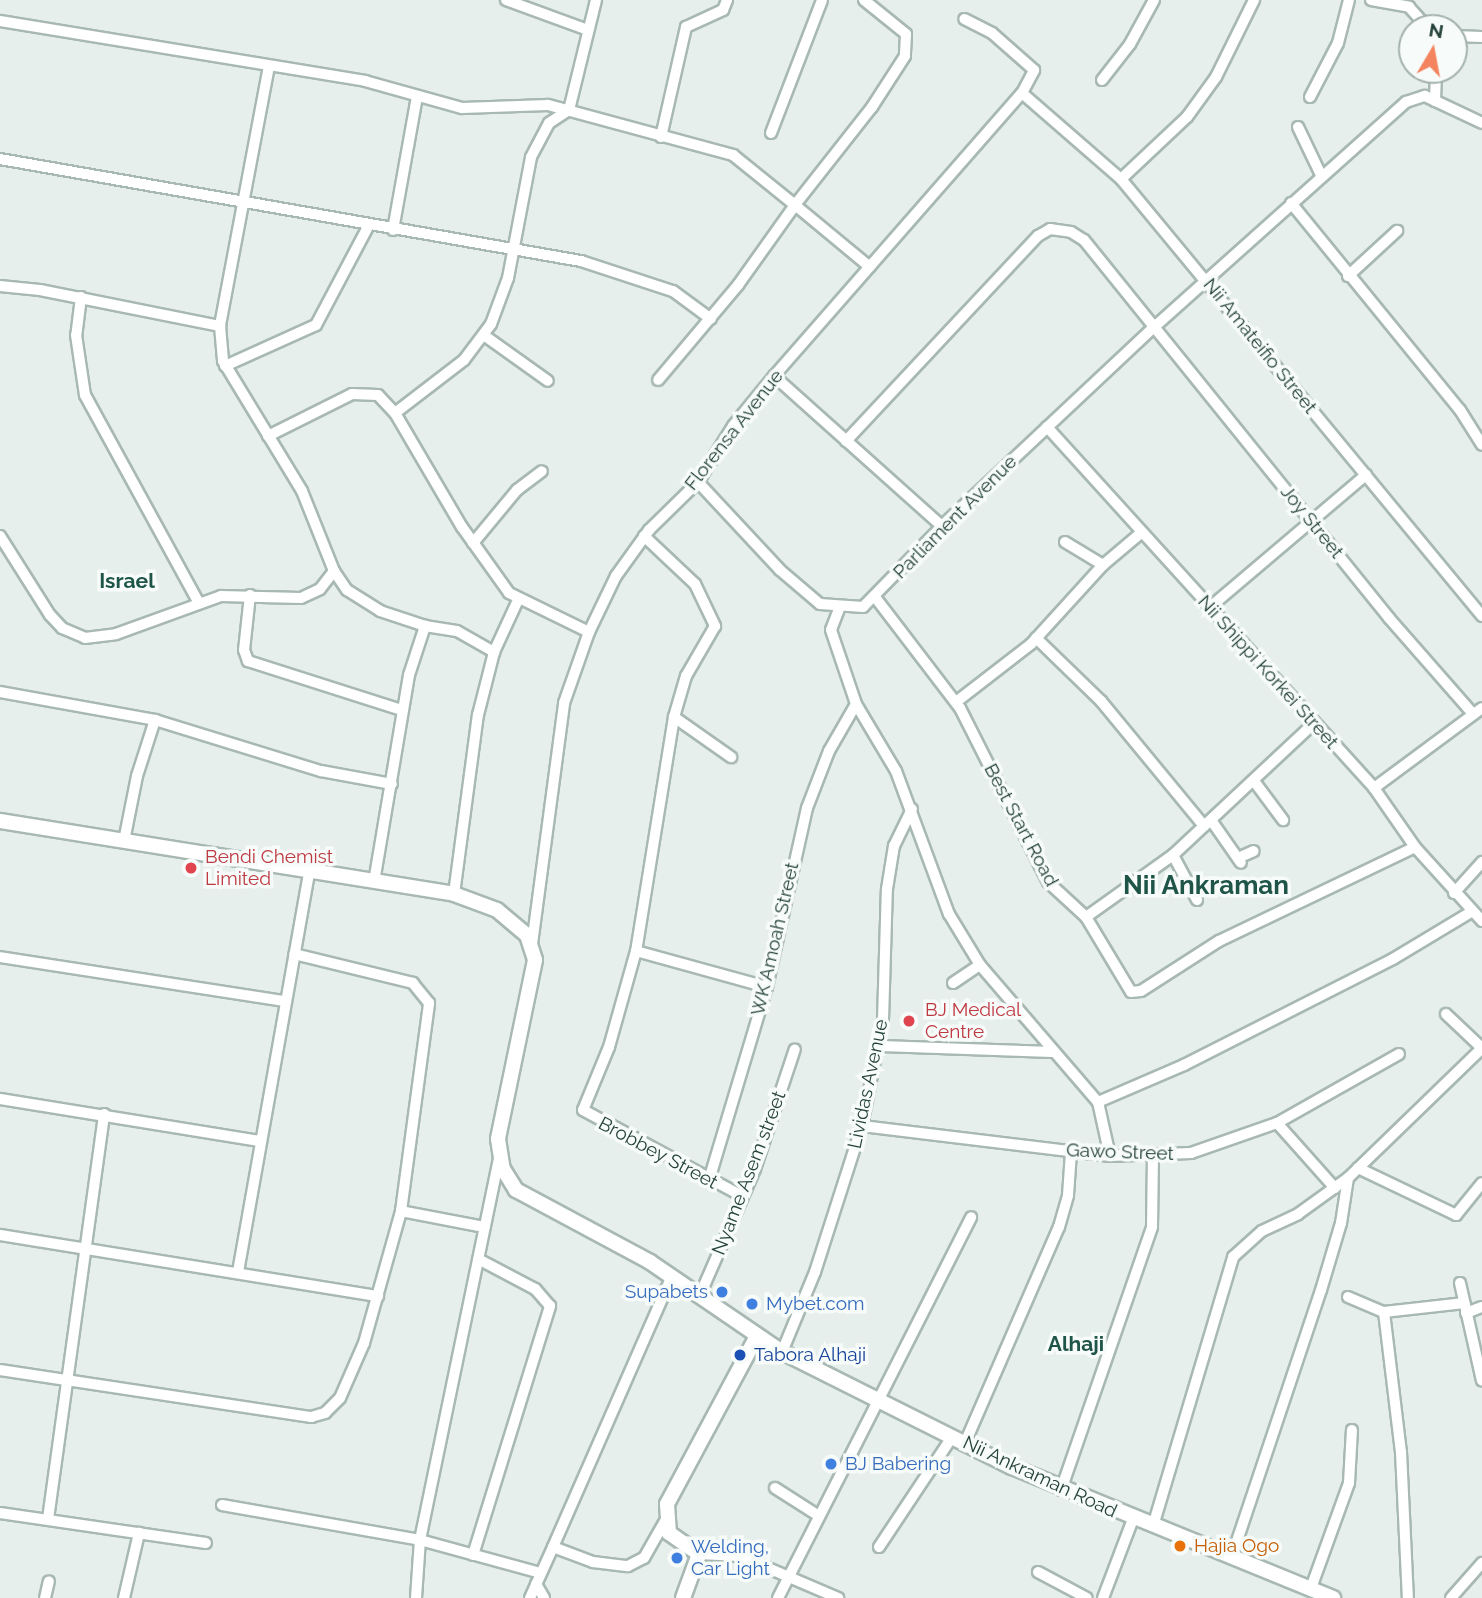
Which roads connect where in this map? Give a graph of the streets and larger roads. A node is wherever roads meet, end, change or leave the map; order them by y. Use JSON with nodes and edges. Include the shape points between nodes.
{"nodes":[{"id":1,"x":506,"y":0,"type":"edge"},
{"id":2,"x":596,"y":0,"type":"edge"},
{"id":3,"x":727,"y":0,"type":"edge"},
{"id":4,"x":822,"y":0,"type":"edge"},
{"id":5,"x":864,"y":0,"type":"edge"},
{"id":6,"x":1154,"y":0,"type":"edge"},
{"id":7,"x":1254,"y":0,"type":"edge"},
{"id":8,"x":1349,"y":0,"type":"edge"},
{"id":9,"x":1371,"y":0,"type":"edge"},
{"id":10,"x":1415,"y":14,"type":"edge"},
{"id":11,"x":964,"y":19,"type":"dead end"},
{"id":12,"x":0,"y":21,"type":"edge"},
{"id":13,"x":588,"y":30,"type":"junction"},
{"id":14,"x":269,"y":66,"type":"junction"},
{"id":15,"x":1102,"y":80,"type":"dead end"},
{"id":16,"x":1436,"y":84,"type":"edge"},
{"id":17,"x":1022,"y":93,"type":"junction"},
{"id":18,"x":417,"y":96,"type":"junction"},
{"id":19,"x":1310,"y":97,"type":"dead end"},
{"id":20,"x":1435,"y":101,"type":"junction"},
{"id":21,"x":569,"y":110,"type":"junction"},
{"id":22,"x":1482,"y":123,"type":"edge"},
{"id":23,"x":1298,"y":127,"type":"dead end"},
{"id":24,"x":771,"y":133,"type":"dead end"},
{"id":25,"x":661,"y":137,"type":"junction"},
{"id":26,"x":0,"y":159,"type":"edge"},
{"id":27,"x":1322,"y":177,"type":"junction"},
{"id":28,"x":1121,"y":179,"type":"junction"},
{"id":29,"x":242,"y":201,"type":"junction"},
{"id":30,"x":1291,"y":203,"type":"junction"},
{"id":31,"x":795,"y":205,"type":"junction"},
{"id":32,"x":369,"y":225,"type":"junction"},
{"id":33,"x":393,"y":230,"type":"junction"},
{"id":34,"x":1397,"y":231,"type":"dead end"},
{"id":35,"x":513,"y":249,"type":"junction"},
{"id":36,"x":870,"y":267,"type":"junction"},
{"id":37,"x":1348,"y":276,"type":"junction"},
{"id":38,"x":1207,"y":281,"type":"junction"},
{"id":39,"x":0,"y":286,"type":"edge"},
{"id":40,"x":81,"y":297,"type":"junction"},
{"id":41,"x":711,"y":319,"type":"junction"},
{"id":42,"x":220,"y":326,"type":"junction"},
{"id":43,"x":1152,"y":329,"type":"junction"},
{"id":44,"x":485,"y":336,"type":"junction"},
{"id":45,"x":225,"y":366,"type":"junction"},
{"id":46,"x":774,"y":376,"type":"junction"},
{"id":47,"x":658,"y":380,"type":"dead end"},
{"id":48,"x":548,"y":381,"type":"dead end"},
{"id":49,"x":395,"y":413,"type":"junction"},
{"id":50,"x":1047,"y":427,"type":"junction"},
{"id":51,"x":268,"y":436,"type":"junction"},
{"id":52,"x":846,"y":441,"type":"junction"},
{"id":53,"x":1482,"y":445,"type":"edge"},
{"id":54,"x":542,"y":471,"type":"dead end"},
{"id":55,"x":1366,"y":475,"type":"junction"},
{"id":56,"x":698,"y":482,"type":"junction"},
{"id":57,"x":1312,"y":521,"type":"junction"},
{"id":58,"x":942,"y":526,"type":"junction"},
{"id":59,"x":1142,"y":532,"type":"junction"},
{"id":60,"x":0,"y":536,"type":"edge"},
{"id":61,"x":645,"y":536,"type":"junction"},
{"id":62,"x":1065,"y":542,"type":"dead end"},
{"id":63,"x":473,"y":543,"type":"junction"},
{"id":64,"x":1103,"y":565,"type":"junction"},
{"id":65,"x":334,"y":571,"type":"junction"},
{"id":66,"x":250,"y":595,"type":"junction"},
{"id":67,"x":875,"y":597,"type":"junction"},
{"id":68,"x":519,"y":600,"type":"junction"},
{"id":69,"x":198,"y":601,"type":"junction"},
{"id":70,"x":1209,"y":608,"type":"junction"},
{"id":71,"x":839,"y":609,"type":"junction"},
{"id":72,"x":1482,"y":616,"type":"edge"},
{"id":73,"x":425,"y":626,"type":"junction"},
{"id":74,"x":589,"y":632,"type":"junction"},
{"id":75,"x":1036,"y":638,"type":"junction"},
{"id":76,"x":494,"y":652,"type":"junction"},
{"id":77,"x":0,"y":692,"type":"edge"},
{"id":78,"x":956,"y":702,"type":"junction"},
{"id":79,"x":856,"y":704,"type":"junction"},
{"id":80,"x":1482,"y":708,"type":"edge"},
{"id":81,"x":402,"y":710,"type":"junction"},
{"id":82,"x":1472,"y":714,"type":"junction"},
{"id":83,"x":674,"y":717,"type":"junction"},
{"id":84,"x":155,"y":720,"type":"junction"},
{"id":85,"x":1313,"y":724,"type":"junction"},
{"id":86,"x":731,"y":757,"type":"dead end"},
{"id":87,"x":1254,"y":781,"type":"junction"},
{"id":88,"x":392,"y":784,"type":"junction"},
{"id":89,"x":1374,"y":788,"type":"junction"},
{"id":90,"x":912,"y":809,"type":"junction"},
{"id":91,"x":1283,"y":820,"type":"dead end"},
{"id":92,"x":0,"y":821,"type":"edge"},
{"id":93,"x":1207,"y":823,"type":"junction"},
{"id":94,"x":124,"y":841,"type":"junction"},
{"id":95,"x":1415,"y":847,"type":"junction"},
{"id":96,"x":1254,"y":851,"type":"dead end"},
{"id":97,"x":1173,"y":855,"type":"junction"},
{"id":98,"x":1482,"y":862,"type":"edge"},
{"id":99,"x":309,"y":872,"type":"junction"},
{"id":100,"x":373,"y":882,"type":"junction"},
{"id":101,"x":1454,"y":893,"type":"junction"},
{"id":102,"x":454,"y":894,"type":"junction"},
{"id":103,"x":1197,"y":900,"type":"dead end"},
{"id":104,"x":1471,"y":912,"type":"junction"},
{"id":105,"x":1086,"y":917,"type":"junction"},
{"id":106,"x":1482,"y":921,"type":"edge"},
{"id":107,"x":532,"y":944,"type":"junction"},
{"id":108,"x":635,"y":951,"type":"junction"},
{"id":109,"x":294,"y":954,"type":"junction"},
{"id":110,"x":0,"y":957,"type":"edge"},
{"id":111,"x":980,"y":965,"type":"junction"},
{"id":112,"x":953,"y":983,"type":"dead end"},
{"id":113,"x":766,"y":987,"type":"junction"},
{"id":114,"x":285,"y":1001,"type":"junction"},
{"id":115,"x":1446,"y":1014,"type":"dead end"},
{"id":116,"x":879,"y":1046,"type":"junction"},
{"id":117,"x":1482,"y":1048,"type":"edge"},
{"id":118,"x":795,"y":1049,"type":"dead end"},
{"id":119,"x":1054,"y":1052,"type":"junction"},
{"id":120,"x":1399,"y":1054,"type":"dead end"},
{"id":121,"x":0,"y":1099,"type":"edge"},
{"id":122,"x":1098,"y":1102,"type":"junction"},
{"id":123,"x":104,"y":1114,"type":"junction"},
{"id":124,"x":1277,"y":1123,"type":"junction"},
{"id":125,"x":862,"y":1126,"type":"junction"},
{"id":126,"x":258,"y":1141,"type":"junction"},
{"id":127,"x":1071,"y":1152,"type":"junction"},
{"id":128,"x":499,"y":1155,"type":"junction"},
{"id":129,"x":1110,"y":1156,"type":"junction"},
{"id":130,"x":1153,"y":1157,"type":"junction"},
{"id":131,"x":1358,"y":1168,"type":"junction"},
{"id":132,"x":1348,"y":1178,"type":"junction"},
{"id":133,"x":709,"y":1180,"type":"junction"},
{"id":134,"x":1482,"y":1183,"type":"edge"},
{"id":135,"x":1335,"y":1188,"type":"junction"},
{"id":136,"x":742,"y":1196,"type":"junction"},
{"id":137,"x":401,"y":1211,"type":"junction"},
{"id":138,"x":971,"y":1217,"type":"dead end"},
{"id":139,"x":484,"y":1227,"type":"junction"},
{"id":140,"x":0,"y":1235,"type":"edge"},
{"id":141,"x":85,"y":1248,"type":"junction"},
{"id":142,"x":478,"y":1259,"type":"junction"},
{"id":143,"x":238,"y":1272,"type":"junction"},
{"id":144,"x":672,"y":1276,"type":"junction"},
{"id":145,"x":1460,"y":1283,"type":"dead end"},
{"id":146,"x":700,"y":1295,"type":"junction"},
{"id":147,"x":378,"y":1296,"type":"junction"},
{"id":148,"x":1348,"y":1297,"type":"dead end"},
{"id":149,"x":1482,"y":1307,"type":"edge"},
{"id":150,"x":1465,"y":1308,"type":"junction"},
{"id":151,"x":1384,"y":1312,"type":"junction"},
{"id":152,"x":757,"y":1336,"type":"junction"},
{"id":153,"x":782,"y":1352,"type":"junction"},
{"id":154,"x":0,"y":1370,"type":"edge"},
{"id":155,"x":69,"y":1379,"type":"junction"},
{"id":156,"x":1482,"y":1381,"type":"edge"},
{"id":157,"x":878,"y":1399,"type":"junction"},
{"id":158,"x":1352,"y":1430,"type":"dead end"},
{"id":159,"x":959,"y":1440,"type":"junction"},
{"id":160,"x":775,"y":1488,"type":"dead end"},
{"id":161,"x":1061,"y":1490,"type":"junction"},
{"id":162,"x":222,"y":1506,"type":"dead end"},
{"id":163,"x":0,"y":1513,"type":"edge"},
{"id":164,"x":819,"y":1516,"type":"junction"},
{"id":165,"x":48,"y":1519,"type":"junction"},
{"id":166,"x":1133,"y":1519,"type":"junction"},
{"id":167,"x":665,"y":1521,"type":"junction"},
{"id":168,"x":1153,"y":1526,"type":"junction"},
{"id":169,"x":139,"y":1533,"type":"junction"},
{"id":170,"x":420,"y":1540,"type":"junction"},
{"id":171,"x":206,"y":1543,"type":"dead end"},
{"id":172,"x":879,"y":1546,"type":"dead end"},
{"id":173,"x":553,"y":1547,"type":"junction"},
{"id":174,"x":699,"y":1554,"type":"junction"},
{"id":175,"x":473,"y":1555,"type":"junction"},
{"id":176,"x":1232,"y":1556,"type":"junction"},
{"id":177,"x":1482,"y":1563,"type":"edge"},
{"id":178,"x":1038,"y":1572,"type":"dead end"},
{"id":179,"x":541,"y":1573,"type":"junction"},
{"id":180,"x":787,"y":1576,"type":"junction"},
{"id":181,"x":48,"y":1581,"type":"dead end"},
{"id":182,"x":537,"y":1584,"type":"junction"},
{"id":183,"x":1311,"y":1588,"type":"junction"},
{"id":184,"x":1328,"y":1597,"type":"edge"},
{"id":185,"x":45,"y":1598,"type":"edge"},
{"id":186,"x":124,"y":1598,"type":"edge"},
{"id":187,"x":416,"y":1598,"type":"edge"},
{"id":188,"x":530,"y":1598,"type":"edge"},
{"id":189,"x":544,"y":1598,"type":"edge"},
{"id":190,"x":683,"y":1598,"type":"edge"},
{"id":191,"x":778,"y":1598,"type":"edge"},
{"id":192,"x":838,"y":1598,"type":"edge"},
{"id":193,"x":1087,"y":1598,"type":"edge"},
{"id":194,"x":1103,"y":1598,"type":"edge"},
{"id":195,"x":1408,"y":1598,"type":"edge"},
{"id":196,"x":1451,"y":1598,"type":"edge"}],
"edges":[{"from":1,"to":13,"type":"street"},
{"from":2,"to":13,"type":"street"},
{"from":3,"to":25,"type":"street","via":[[723,10],[686,27]]},
{"from":4,"to":24,"type":"street"},
{"from":5,"to":31,"type":"street","via":[[906,34],[905,56],[872,107]]},
{"from":6,"to":15,"type":"street","via":[[1130,44]]},
{"from":7,"to":28,"type":"street","via":[[1216,77],[1187,117]]},
{"from":8,"to":19,"type":"street","via":[[1338,43]]},
{"from":9,"to":10,"type":"street","via":[[1409,7]]},
{"from":11,"to":17,"type":"street","via":[[992,33],[1034,70]]},
{"from":12,"to":14,"type":"street"},
{"from":13,"to":21,"type":"street"},
{"from":14,"to":18,"type":"street","via":[[365,81]]},
{"from":14,"to":29,"type":"street"},
{"from":16,"to":20,"type":"street"},
{"from":17,"to":28,"type":"street","name":"Nii Amateifio Street"},
{"from":17,"to":36,"type":"street","name":"Florensa Avenue"},
{"from":18,"to":21,"type":"street","via":[[478,110],[533,104]]},
{"from":18,"to":33,"type":"street"},
{"from":20,"to":22,"type":"street"},
{"from":20,"to":27,"type":"street","name":"Parliament Avenue","via":[[1425,96],[1406,102]]},
{"from":21,"to":25,"type":"street"},
{"from":21,"to":35,"type":"street","via":[[549,122],[531,157]]},
{"from":23,"to":27,"type":"street"},
{"from":25,"to":31,"type":"street","via":[[733,155]]},
{"from":26,"to":29,"type":"street"},
{"from":27,"to":30,"type":"street","name":"Parliament Avenue"},
{"from":28,"to":38,"type":"street","name":"Nii Amateifio Street"},
{"from":29,"to":32,"type":"street"},
{"from":29,"to":42,"type":"street"},
{"from":30,"to":37,"type":"street"},
{"from":30,"to":38,"type":"street","name":"Parliament Avenue"},
{"from":31,"to":36,"type":"street"},
{"from":31,"to":41,"type":"street"},
{"from":32,"to":33,"type":"street"},
{"from":32,"to":45,"type":"street","via":[[316,325]]},
{"from":33,"to":35,"type":"street"},
{"from":34,"to":37,"type":"street"},
{"from":35,"to":41,"type":"street","via":[[581,261],[657,284],[694,303]]},
{"from":35,"to":44,"type":"street","via":[[502,300]]},
{"from":36,"to":46,"type":"street","name":"Florensa Avenue"},
{"from":37,"to":53,"type":"street","via":[[1460,410]]},
{"from":38,"to":43,"type":"street","name":"Parliament Avenue"},
{"from":38,"to":55,"type":"street","name":"Nii Amateifio Street"},
{"from":39,"to":40,"type":"street"},
{"from":40,"to":42,"type":"street"},
{"from":40,"to":69,"type":"street","via":[[76,335],[85,395]]},
{"from":41,"to":47,"type":"street"},
{"from":42,"to":45,"type":"street"},
{"from":43,"to":50,"type":"street","name":"Parliament Avenue"},
{"from":43,"to":52,"type":"street","name":"Joy Street","via":[[1084,240],[1061,228],[1049,229]]},
{"from":43,"to":57,"type":"street","name":"Joy Street"},
{"from":44,"to":48,"type":"street"},
{"from":44,"to":49,"type":"street","via":[[464,360]]},
{"from":45,"to":51,"type":"street"},
{"from":46,"to":52,"type":"street"},
{"from":46,"to":56,"type":"street","name":"Florensa Avenue","via":[[733,426]]},
{"from":49,"to":51,"type":"street","via":[[378,395],[359,392]]},
{"from":49,"to":63,"type":"street"},
{"from":50,"to":58,"type":"street","name":"Parliament Avenue"},
{"from":50,"to":59,"type":"street","name":"Nii Shippi Korkei Street"},
{"from":51,"to":65,"type":"street","via":[[312,510]]},
{"from":52,"to":58,"type":"street"},
{"from":54,"to":63,"type":"street","via":[[517,490]]},
{"from":55,"to":57,"type":"street"},
{"from":55,"to":72,"type":"street","name":"Nii Amateifio Street"},
{"from":56,"to":61,"type":"street","name":"Florensa Avenue"},
{"from":56,"to":71,"type":"street","via":[[780,570],[820,604]]},
{"from":57,"to":70,"type":"street"},
{"from":57,"to":82,"type":"street","name":"Joy Street"},
{"from":58,"to":67,"type":"street","name":"Parliament Avenue"},
{"from":59,"to":64,"type":"street"},
{"from":59,"to":70,"type":"street","name":"Nii Shippi Korkei Street"},
{"from":60,"to":69,"type":"street","via":[[38,600],[62,628],[74,634],[100,638]]},
{"from":61,"to":74,"type":"street","name":"Florensa Avenue","via":[[616,576]]},
{"from":61,"to":83,"type":"street","via":[[695,584],[716,618],[686,676]]},
{"from":62,"to":64,"type":"street"},
{"from":63,"to":68,"type":"street"},
{"from":64,"to":75,"type":"street"},
{"from":65,"to":66,"type":"street","via":[[320,589],[301,598]]},
{"from":65,"to":73,"type":"street","via":[[359,600]]},
{"from":66,"to":69,"type":"street"},
{"from":66,"to":81,"type":"street","via":[[244,650],[248,661]]},
{"from":67,"to":71,"type":"street","name":"Parliament Avenue","via":[[863,607]]},
{"from":67,"to":78,"type":"street","name":"Best Start Road"},
{"from":68,"to":74,"type":"street"},
{"from":68,"to":76,"type":"street"},
{"from":70,"to":85,"type":"street","name":"Nii Shippi Korkei Street"},
{"from":71,"to":79,"type":"street","via":[[831,630]]},
{"from":73,"to":76,"type":"street","via":[[457,631]]},
{"from":73,"to":81,"type":"street"},
{"from":74,"to":107,"type":"street","name":"Florensa Avenue","via":[[557,733]]},
{"from":75,"to":78,"type":"street"},
{"from":75,"to":93,"type":"street","via":[[1101,701]]},
{"from":76,"to":102,"type":"street","via":[[472,746]]},
{"from":77,"to":84,"type":"street"},
{"from":78,"to":105,"type":"street","name":"Best Start Road","via":[[1048,882]]},
{"from":79,"to":90,"type":"street"},
{"from":79,"to":113,"type":"street","name":"WK Amoah Street","via":[[829,751],[807,808]]},
{"from":80,"to":82,"type":"street"},
{"from":81,"to":88,"type":"street"},
{"from":82,"to":89,"type":"street"},
{"from":83,"to":86,"type":"street"},
{"from":83,"to":108,"type":"street"},
{"from":84,"to":88,"type":"street","via":[[321,771]]},
{"from":84,"to":94,"type":"street","via":[[137,776]]},
{"from":85,"to":87,"type":"street"},
{"from":85,"to":89,"type":"street","name":"Nii Shippi Korkei Street"},
{"from":87,"to":91,"type":"street"},
{"from":87,"to":93,"type":"street"},
{"from":88,"to":100,"type":"street"},
{"from":89,"to":95,"type":"street","name":"Nii Shippi Korkei Street"},
{"from":90,"to":111,"type":"street","via":[[934,883]]},
{"from":90,"to":116,"type":"street","name":"Lividas Avenue","via":[[894,846],[887,889]]},
{"from":92,"to":94,"type":"street"},
{"from":93,"to":96,"type":"street","via":[[1240,861]]},
{"from":93,"to":97,"type":"street"},
{"from":94,"to":99,"type":"street"},
{"from":95,"to":101,"type":"street","name":"Nii Shippi Korkei Street"},
{"from":95,"to":105,"type":"street","name":"Best Start Road","via":[[1219,941],[1141,991],[1125,988]]},
{"from":97,"to":103,"type":"street"},
{"from":97,"to":105,"type":"street"},
{"from":98,"to":101,"type":"street"},
{"from":99,"to":100,"type":"street"},
{"from":99,"to":109,"type":"street"},
{"from":100,"to":102,"type":"street"},
{"from":101,"to":104,"type":"street","name":"Nii Shippi Korkei Street"},
{"from":102,"to":107,"type":"street","via":[[503,914]]},
{"from":104,"to":106,"type":"street","name":"Nii Shippi Korkei Street"},
{"from":104,"to":122,"type":"street","via":[[1393,959],[1184,1065]]},
{"from":107,"to":128,"type":"street","via":[[532,978],[499,1131]]},
{"from":108,"to":113,"type":"street"},
{"from":108,"to":133,"type":"street","name":"Brobbey Street","via":[[610,1047],[583,1110]]},
{"from":109,"to":114,"type":"street"},
{"from":109,"to":137,"type":"street","via":[[413,984],[429,1003]]},
{"from":110,"to":114,"type":"street"},
{"from":111,"to":112,"type":"street"},
{"from":111,"to":119,"type":"street"},
{"from":113,"to":133,"type":"street","name":"WK Amoah Street"},
{"from":114,"to":126,"type":"street"},
{"from":115,"to":117,"type":"street"},
{"from":116,"to":119,"type":"street"},
{"from":116,"to":125,"type":"street","name":"Lividas Avenue"},
{"from":117,"to":131,"type":"street"},
{"from":118,"to":136,"type":"street","name":"Nyame Asem street","via":[[766,1140]]},
{"from":119,"to":122,"type":"street"},
{"from":120,"to":124,"type":"street","name":"Gawo Street"},
{"from":121,"to":123,"type":"street"},
{"from":122,"to":129,"type":"street"},
{"from":123,"to":126,"type":"street"},
{"from":123,"to":141,"type":"street"},
{"from":124,"to":130,"type":"street","name":"Gawo Street","via":[[1191,1153]]},
{"from":124,"to":135,"type":"street"},
{"from":125,"to":127,"type":"street","name":"Gawo Street"},
{"from":125,"to":153,"type":"street","name":"Lividas Avenue","via":[[815,1272]]},
{"from":126,"to":143,"type":"street"},
{"from":127,"to":129,"type":"street","name":"Gawo Street"},
{"from":127,"to":159,"type":"street","via":[[1068,1195],[1059,1227]]},
{"from":128,"to":139,"type":"street"},
{"from":128,"to":144,"type":"street","name":"Nii Ankraman Road","via":[[516,1190]]},
{"from":129,"to":130,"type":"street","name":"Gawo Street"},
{"from":130,"to":161,"type":"street","via":[[1152,1227]]},
{"from":131,"to":132,"type":"street"},
{"from":131,"to":134,"type":"street","via":[[1456,1215]]},
{"from":132,"to":135,"type":"street"},
{"from":132,"to":176,"type":"street","via":[[1341,1223],[1321,1290]]},
{"from":133,"to":136,"type":"street","name":"Brobbey Street"},
{"from":135,"to":168,"type":"street","via":[[1298,1214],[1262,1231],[1233,1257]]},
{"from":136,"to":146,"type":"street","name":"Nyame Asem street"},
{"from":137,"to":139,"type":"street"},
{"from":137,"to":147,"type":"street"},
{"from":138,"to":157,"type":"street"},
{"from":139,"to":142,"type":"street"},
{"from":140,"to":141,"type":"street"},
{"from":141,"to":143,"type":"street"},
{"from":141,"to":155,"type":"street"},
{"from":142,"to":170,"type":"street"},
{"from":142,"to":175,"type":"street","via":[[535,1289],[550,1306]]},
{"from":143,"to":147,"type":"street"},
{"from":144,"to":146,"type":"street","name":"Nii Ankraman Road"},
{"from":144,"to":173,"type":"street"},
{"from":145,"to":150,"type":"street"},
{"from":146,"to":152,"type":"street","name":"Nii Ankraman Road"},
{"from":147,"to":155,"type":"street","via":[[340,1398],[326,1413],[311,1417]]},
{"from":148,"to":151,"type":"street"},
{"from":149,"to":150,"type":"street"},
{"from":150,"to":151,"type":"street"},
{"from":150,"to":156,"type":"street"},
{"from":151,"to":195,"type":"street","via":[[1401,1452]]},
{"from":152,"to":153,"type":"street","name":"Nii Ankraman Road"},
{"from":152,"to":167,"type":"street","via":[[667,1503]]},
{"from":153,"to":157,"type":"street","name":"Nii Ankraman Road"},
{"from":154,"to":155,"type":"street"},
{"from":155,"to":165,"type":"street"},
{"from":157,"to":159,"type":"street","name":"Nii Ankraman Road"},
{"from":157,"to":164,"type":"street"},
{"from":158,"to":183,"type":"street","via":[[1349,1483]]},
{"from":159,"to":161,"type":"street","name":"Nii Ankraman Road"},
{"from":159,"to":172,"type":"street"},
{"from":160,"to":164,"type":"street"},
{"from":161,"to":166,"type":"street","name":"Nii Ankraman Road"},
{"from":162,"to":170,"type":"street"},
{"from":163,"to":165,"type":"street"},
{"from":164,"to":180,"type":"street"},
{"from":165,"to":169,"type":"street"},
{"from":166,"to":168,"type":"street","name":"Nii Ankraman Road"},
{"from":166,"to":194,"type":"street"},
{"from":167,"to":173,"type":"street","via":[[644,1558],[628,1566],[593,1562]]},
{"from":167,"to":174,"type":"street","via":[[676,1541]]},
{"from":168,"to":176,"type":"street","name":"Nii Ankraman Road"},
{"from":169,"to":171,"type":"street"},
{"from":169,"to":186,"type":"street"},
{"from":170,"to":175,"type":"street"},
{"from":170,"to":187,"type":"street"},
{"from":173,"to":179,"type":"street"},
{"from":174,"to":180,"type":"street","via":[[740,1556]]},
{"from":174,"to":190,"type":"street"},
{"from":175,"to":179,"type":"street"},
{"from":176,"to":183,"type":"street","name":"Nii Ankraman Road"},
{"from":177,"to":196,"type":"street"},
{"from":178,"to":193,"type":"street"},
{"from":179,"to":182,"type":"street"},
{"from":180,"to":191,"type":"street"},
{"from":180,"to":192,"type":"street"},
{"from":181,"to":185,"type":"street"},
{"from":182,"to":188,"type":"street"},
{"from":182,"to":189,"type":"street"},
{"from":183,"to":184,"type":"street","name":"Nii Ankraman Road"}]}
